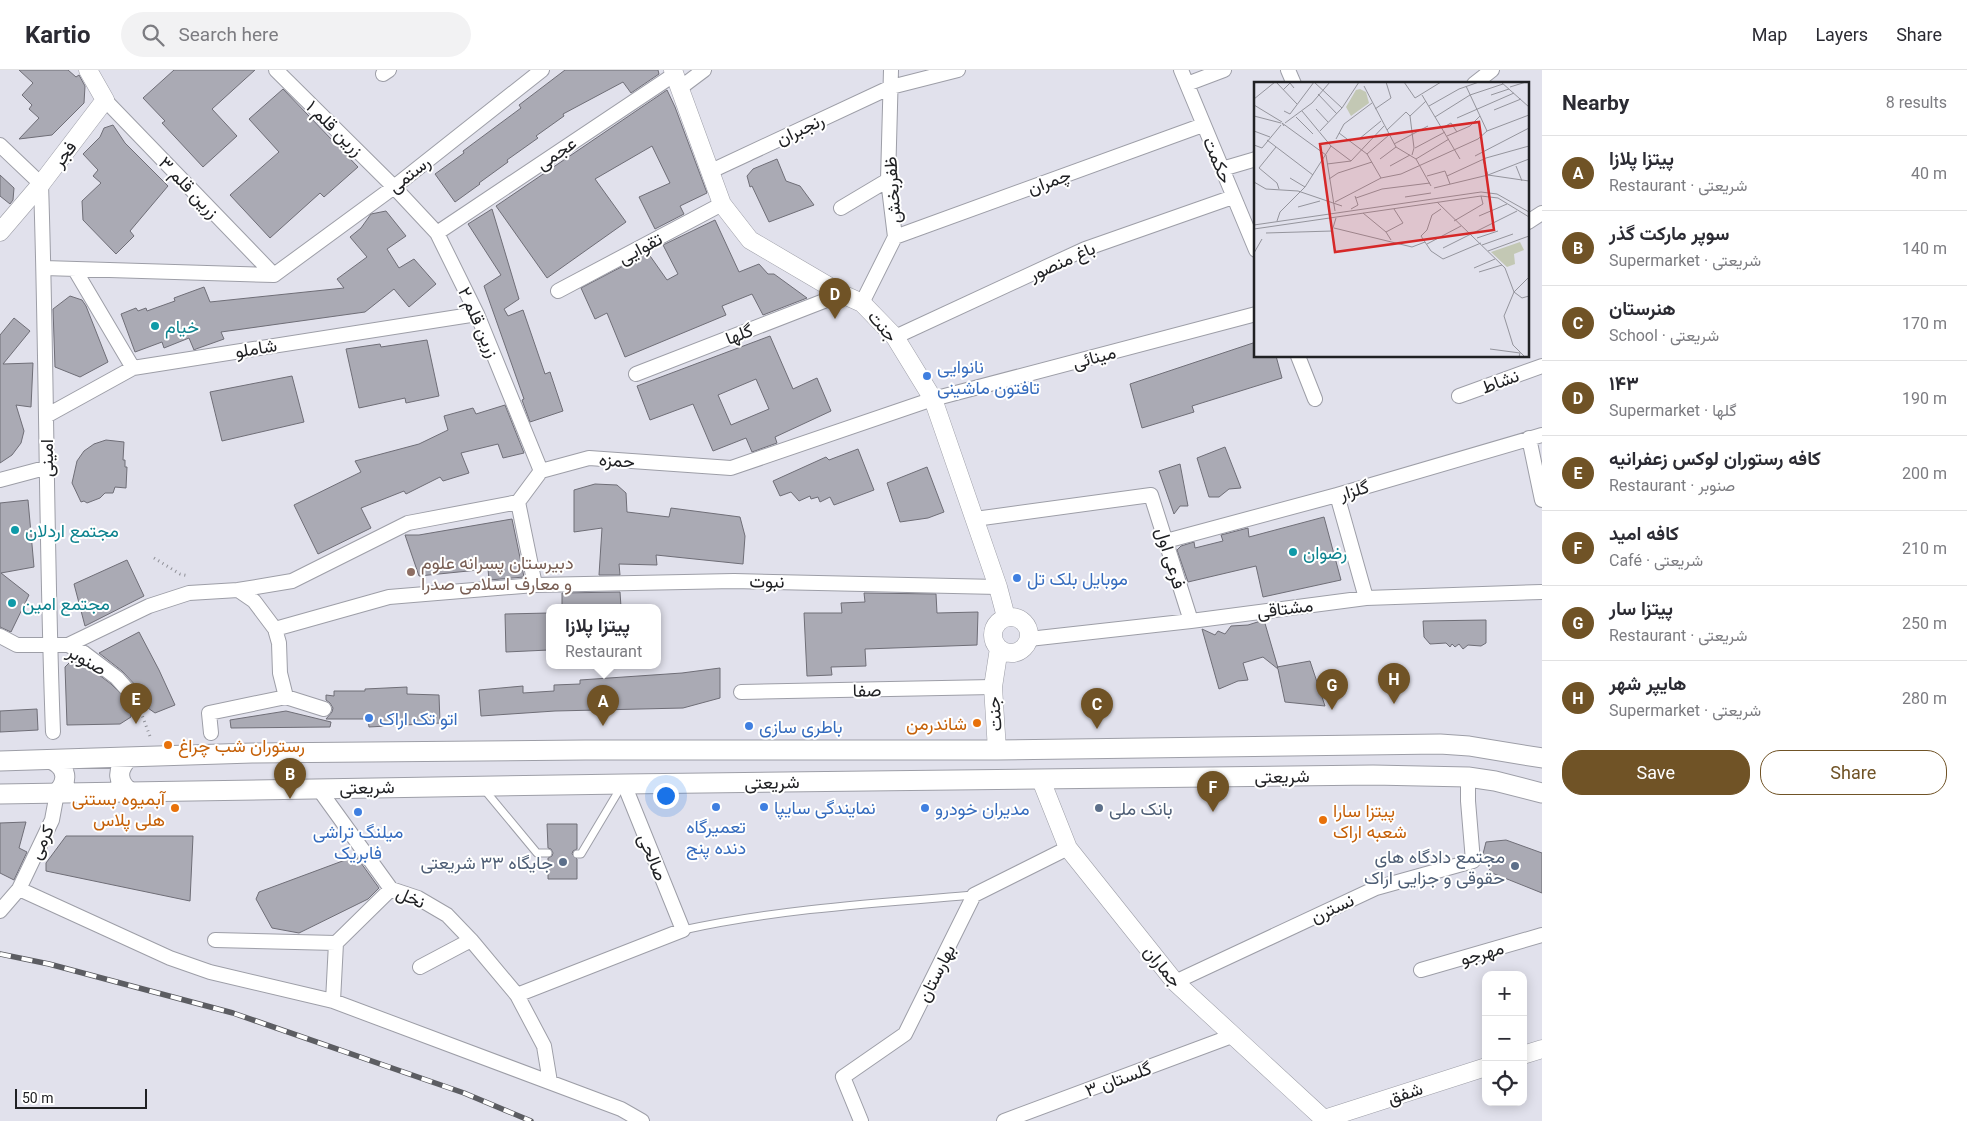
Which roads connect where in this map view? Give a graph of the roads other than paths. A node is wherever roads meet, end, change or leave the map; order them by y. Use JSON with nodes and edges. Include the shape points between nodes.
{"nodes":[{"id":1,"x":88,"y":70,"type":"edge"},
{"id":2,"x":276,"y":70,"type":"edge"},
{"id":3,"x":542,"y":70,"type":"edge"},
{"id":4,"x":704,"y":70,"type":"edge"},
{"id":5,"x":891,"y":70,"type":"edge"},
{"id":6,"x":958,"y":70,"type":"edge"},
{"id":7,"x":1181,"y":70,"type":"edge"},
{"id":8,"x":1224,"y":70,"type":"edge"},
{"id":9,"x":1288,"y":70,"type":"edge"},
{"id":10,"x":1492,"y":70,"type":"edge"},
{"id":11,"x":676,"y":77,"type":"edge"},
{"id":12,"x":1293,"y":82,"type":"edge"},
{"id":13,"x":1477,"y":82,"type":"edge"},
{"id":14,"x":1186,"y":84,"type":"junction"},
{"id":15,"x":891,"y":87,"type":"junction"},
{"id":16,"x":105,"y":100,"type":"junction"},
{"id":17,"x":1204,"y":125,"type":"junction"},
{"id":18,"x":0,"y":145,"type":"edge"},
{"id":19,"x":1254,"y":160,"type":"edge"},
{"id":20,"x":1222,"y":168,"type":"junction"},
{"id":21,"x":709,"y":172,"type":"junction"},
{"id":22,"x":888,"y":180,"type":"junction"},
{"id":23,"x":41,"y":184,"type":"junction"},
{"id":24,"x":394,"y":186,"type":"junction"},
{"id":25,"x":1234,"y":197,"type":"junction"},
{"id":26,"x":722,"y":204,"type":"junction"},
{"id":27,"x":841,"y":208,"type":"dead end"},
{"id":28,"x":1542,"y":213,"type":"edge"},
{"id":29,"x":1530,"y":221,"type":"edge"},
{"id":30,"x":0,"y":232,"type":"edge"},
{"id":31,"x":437,"y":233,"type":"junction"},
{"id":32,"x":895,"y":237,"type":"junction"},
{"id":33,"x":1254,"y":245,"type":"edge"},
{"id":34,"x":44,"y":268,"type":"junction"},
{"id":35,"x":75,"y":270,"type":"junction"},
{"id":36,"x":274,"y":275,"type":"junction"},
{"id":37,"x":558,"y":291,"type":"dead end"},
{"id":38,"x":842,"y":294,"type":"junction"},
{"id":39,"x":862,"y":303,"type":"junction"},
{"id":40,"x":477,"y":314,"type":"junction"},
{"id":41,"x":1254,"y":315,"type":"edge"},
{"id":42,"x":895,"y":337,"type":"junction"},
{"id":43,"x":1299,"y":358,"type":"edge"},
{"id":44,"x":1542,"y":366,"type":"edge"},
{"id":45,"x":133,"y":368,"type":"junction"},
{"id":46,"x":636,"y":374,"type":"dead end"},
{"id":47,"x":1458,"y":396,"type":"dead end"},
{"id":48,"x":933,"y":399,"type":"junction"},
{"id":49,"x":1315,"y":399,"type":"dead end"},
{"id":50,"x":46,"y":416,"type":"junction"},
{"id":51,"x":1536,"y":436,"type":"edge"},
{"id":52,"x":46,"y":468,"type":"junction"},
{"id":53,"x":541,"y":471,"type":"junction"},
{"id":54,"x":0,"y":480,"type":"edge"},
{"id":55,"x":1337,"y":495,"type":"junction"},
{"id":56,"x":1542,"y":500,"type":"edge"},
{"id":57,"x":518,"y":502,"type":"junction"},
{"id":58,"x":975,"y":519,"type":"junction"},
{"id":59,"x":1166,"y":541,"type":"junction"},
{"id":60,"x":535,"y":586,"type":"junction"},
{"id":61,"x":998,"y":587,"type":"junction"},
{"id":62,"x":238,"y":590,"type":"junction"},
{"id":63,"x":1542,"y":592,"type":"edge"},
{"id":64,"x":1366,"y":598,"type":"junction"},
{"id":65,"x":1006,"y":617,"type":"junction"},
{"id":66,"x":1191,"y":621,"type":"junction"},
{"id":67,"x":275,"y":629,"type":"junction"},
{"id":68,"x":0,"y":636,"type":"edge"},
{"id":69,"x":1029,"y":639,"type":"junction"},
{"id":70,"x":50,"y":644,"type":"junction"},
{"id":71,"x":68,"y":645,"type":"junction"},
{"id":72,"x":999,"y":648,"type":"junction"},
{"id":73,"x":992,"y":687,"type":"junction"},
{"id":74,"x":740,"y":692,"type":"dead end"},
{"id":75,"x":132,"y":695,"type":"road end"},
{"id":76,"x":286,"y":697,"type":"junction"},
{"id":77,"x":324,"y":709,"type":"dead end"},
{"id":78,"x":52,"y":732,"type":"dead end"},
{"id":79,"x":211,"y":733,"type":"dead end"},
{"id":80,"x":997,"y":750,"type":"junction"},
{"id":81,"x":128,"y":758,"type":"junction"},
{"id":82,"x":1542,"y":758,"type":"edge"},
{"id":83,"x":0,"y":760,"type":"edge"},
{"id":84,"x":52,"y":760,"type":"junction"},
{"id":85,"x":1468,"y":777,"type":"junction"},
{"id":86,"x":1040,"y":780,"type":"junction"},
{"id":87,"x":624,"y":784,"type":"junction"},
{"id":88,"x":482,"y":786,"type":"junction"},
{"id":89,"x":318,"y":788,"type":"junction"},
{"id":90,"x":1542,"y":792,"type":"edge"},
{"id":91,"x":58,"y":793,"type":"junction"},
{"id":92,"x":131,"y":793,"type":"junction"},
{"id":93,"x":0,"y":794,"type":"edge"},
{"id":94,"x":1068,"y":848,"type":"junction"},
{"id":95,"x":548,"y":853,"type":"dead end"},
{"id":96,"x":577,"y":854,"type":"dead end"},
{"id":97,"x":19,"y":889,"type":"junction"},
{"id":98,"x":391,"y":889,"type":"junction"},
{"id":99,"x":974,"y":895,"type":"junction"},
{"id":100,"x":0,"y":911,"type":"edge"},
{"id":101,"x":683,"y":930,"type":"junction"},
{"id":102,"x":1542,"y":935,"type":"edge"},
{"id":103,"x":215,"y":940,"type":"dead end"},
{"id":104,"x":471,"y":940,"type":"junction"},
{"id":105,"x":336,"y":943,"type":"junction"},
{"id":106,"x":420,"y":967,"type":"dead end"},
{"id":107,"x":1421,"y":970,"type":"dead end"},
{"id":108,"x":1175,"y":982,"type":"junction"},
{"id":109,"x":517,"y":995,"type":"junction"},
{"id":110,"x":333,"y":1001,"type":"junction"},
{"id":111,"x":1232,"y":1036,"type":"junction"},
{"id":112,"x":1542,"y":1049,"type":"edge"},
{"id":113,"x":1527,"y":1054,"type":"edge"},
{"id":114,"x":1482,"y":1068,"type":"edge"},
{"id":115,"x":550,"y":1082,"type":"junction"},
{"id":116,"x":1323,"y":1120,"type":"edge"},
{"id":117,"x":642,"y":1121,"type":"edge"},
{"id":118,"x":861,"y":1121,"type":"edge"},
{"id":119,"x":1004,"y":1121,"type":"edge"}],
"edges":[{"from":1,"to":16,"type":"street"},
{"from":2,"to":24,"type":"street","name":"زرین قلم ۱"},
{"from":3,"to":24,"type":"street","name":"رستمی"},
{"from":4,"to":11,"type":"street","name":"عجمی"},
{"from":5,"to":15,"type":"street","name":"ظفربخش"},
{"from":6,"to":15,"type":"street","name":"رنجبران"},
{"from":7,"to":14,"type":"street","name":"حکمت"},
{"from":8,"to":14,"type":"street"},
{"from":9,"to":12,"type":"street"},
{"from":10,"to":13,"type":"street"},
{"from":11,"to":21,"type":"street","name":"جنت"},
{"from":11,"to":31,"type":"street","name":"عجمی"},
{"from":14,"to":17,"type":"street","name":"حکمت"},
{"from":15,"to":21,"type":"street","name":"رنجبران"},
{"from":15,"to":22,"type":"street","name":"ظفربخش"},
{"from":16,"to":23,"type":"street","name":"فجر"},
{"from":16,"to":36,"type":"street","name":"زرین قلم ۳"},
{"from":17,"to":20,"type":"street","name":"حکمت"},
{"from":17,"to":32,"type":"street","name":"چمران"},
{"from":18,"to":23,"type":"street"},
{"from":19,"to":20,"type":"street"},
{"from":20,"to":25,"type":"street","name":"حکمت"},
{"from":21,"to":26,"type":"street","name":"جنت"},
{"from":22,"to":27,"type":"street"},
{"from":22,"to":32,"type":"street","name":"ظفربخش"},
{"from":23,"to":30,"type":"street","name":"فجر"},
{"from":23,"to":34,"type":"street","name":"امینی"},
{"from":24,"to":31,"type":"street","name":"زرین قلم ۲"},
{"from":24,"to":36,"type":"street","name":"رستمی"},
{"from":25,"to":33,"type":"street","name":"حکمت"},
{"from":25,"to":42,"type":"street","name":"باغ منصور","via":[[1085,249]]},
{"from":26,"to":37,"type":"street","name":"تقوایی"},
{"from":26,"to":38,"type":"street","name":"جنت","via":[[750,240]]},
{"from":28,"to":29,"type":"street"},
{"from":31,"to":40,"type":"street","name":"زرین قلم ۲"},
{"from":32,"to":39,"type":"street","name":"ظفربخش"},
{"from":34,"to":35,"type":"street"},
{"from":34,"to":50,"type":"street","name":"امینی"},
{"from":35,"to":36,"type":"street"},
{"from":35,"to":45,"type":"street"},
{"from":38,"to":39,"type":"street","name":"جنت"},
{"from":38,"to":46,"type":"street","name":"گلها"},
{"from":39,"to":42,"type":"street","name":"جنت"},
{"from":40,"to":45,"type":"street","name":"شاملو"},
{"from":40,"to":53,"type":"street","name":"زرین قلم ۲"},
{"from":41,"to":48,"type":"street","name":"مینائی"},
{"from":42,"to":48,"type":"street","name":"جنت"},
{"from":43,"to":49,"type":"street"},
{"from":44,"to":47,"type":"street","name":"نشاط"},
{"from":45,"to":50,"type":"street","name":"شاملو"},
{"from":48,"to":53,"type":"street","name":"حمزه","via":[[730,468],[589,458]]},
{"from":48,"to":58,"type":"street","name":"جنت"},
{"from":50,"to":52,"type":"street","name":"امینی"},
{"from":51,"to":55,"type":"street","name":"گلزار"},
{"from":51,"to":56,"type":"street"},
{"from":52,"to":54,"type":"street"},
{"from":52,"to":70,"type":"street","name":"امینی"},
{"from":53,"to":57,"type":"street"},
{"from":55,"to":59,"type":"street","name":"گلزار"},
{"from":55,"to":64,"type":"street"},
{"from":57,"to":60,"type":"street"},
{"from":57,"to":62,"type":"street","via":[[408,523],[292,581]]},
{"from":58,"to":59,"type":"street","name":"فرعی اول","via":[[1152,495]]},
{"from":58,"to":61,"type":"street","name":"جنت"},
{"from":59,"to":66,"type":"street","name":"فرعی اول"},
{"from":60,"to":61,"type":"street","name":"نبوت","via":[[734,581]]},
{"from":60,"to":67,"type":"street","name":"نبوت","via":[[389,597]]},
{"from":61,"to":65,"type":"street","name":"جنت"},
{"from":62,"to":67,"type":"street","via":[[254,601]]},
{"from":62,"to":71,"type":"street","via":[[190,592],[149,606]]},
{"from":63,"to":64,"type":"street","name":"مشتاقی"},
{"from":64,"to":66,"type":"street","name":"مشتاقی"},
{"from":65,"to":69,"type":"street","via":[[1024,622],[1030,633]]},
{"from":65,"to":72,"type":"street","via":[[997,624],[993,634]]},
{"from":66,"to":69,"type":"street","name":"مشتاقی"},
{"from":67,"to":76,"type":"street"},
{"from":68,"to":70,"type":"street","name":"صنوبر","via":[[17,644]]},
{"from":69,"to":72,"type":"street","via":[[1024,648],[1014,653],[1003,652]]},
{"from":70,"to":71,"type":"street","name":"صنوبر"},
{"from":70,"to":78,"type":"street","name":"امینی"},
{"from":71,"to":75,"type":"street","name":"صنوبر","via":[[117,678]]},
{"from":72,"to":73,"type":"street","name":"جنت"},
{"from":73,"to":74,"type":"street","name":"صفا"},
{"from":73,"to":80,"type":"street","name":"جنت"},
{"from":76,"to":77,"type":"street"},
{"from":76,"to":79,"type":"street","via":[[210,713]]},
{"from":80,"to":81,"type":"main road","name":"شریعتی","via":[[252,753]]},
{"from":80,"to":82,"type":"main road","name":"شریعتی","via":[[1440,744]]},
{"from":81,"to":84,"type":"main road","name":"شریعتی"},
{"from":81,"to":92,"type":"main road","via":[[119,772],[120,781]]},
{"from":83,"to":84,"type":"main road","name":"شریعتی"},
{"from":84,"to":91,"type":"main road","via":[[66,774],[66,782]]},
{"from":85,"to":86,"type":"main road","name":"شریعتی","via":[[1373,775]]},
{"from":85,"to":90,"type":"main road","name":"شریعتی"},
{"from":85,"to":108,"type":"street","name":"نسترن","via":[[1473,861],[1376,888]]},
{"from":86,"to":87,"type":"main road","name":"شریعتی"},
{"from":86,"to":94,"type":"street","name":"جماران"},
{"from":87,"to":88,"type":"main road","name":"شریعتی"},
{"from":87,"to":96,"type":"lane","via":[[582,854]]},
{"from":87,"to":101,"type":"street","name":"صالحی"},
{"from":88,"to":89,"type":"main road","name":"شریعتی"},
{"from":88,"to":95,"type":"lane","via":[[537,854]]},
{"from":89,"to":92,"type":"main road","name":"شریعتی"},
{"from":89,"to":98,"type":"street","name":"نخل"},
{"from":91,"to":92,"type":"main road","name":"شریعتی"},
{"from":91,"to":93,"type":"main road","name":"شریعتی"},
{"from":91,"to":97,"type":"street","name":"کرمی","via":[[52,820]]},
{"from":94,"to":99,"type":"street"},
{"from":94,"to":108,"type":"street","name":"جماران"},
{"from":97,"to":100,"type":"street","name":"کرمی"},
{"from":97,"to":110,"type":"street","via":[[170,958]]},
{"from":98,"to":104,"type":"street","name":"نخل","via":[[418,898],[447,915]]},
{"from":98,"to":105,"type":"street"},
{"from":99,"to":101,"type":"lane","via":[[857,905]]},
{"from":99,"to":118,"type":"street","name":"بهارستان","via":[[905,1034],[843,1077]]},
{"from":101,"to":109,"type":"street"},
{"from":102,"to":107,"type":"street","name":"مهرجو"},
{"from":103,"to":105,"type":"street"},
{"from":104,"to":106,"type":"street"},
{"from":104,"to":109,"type":"street","name":"نخل"},
{"from":105,"to":110,"type":"street"},
{"from":108,"to":111,"type":"street","name":"جماران"},
{"from":109,"to":115,"type":"street","name":"نخل","via":[[544,1046]]},
{"from":110,"to":115,"type":"street"},
{"from":111,"to":116,"type":"street","name":"جماران"},
{"from":111,"to":119,"type":"street","name":"گلستان ۳"},
{"from":112,"to":113,"type":"street"},
{"from":114,"to":116,"type":"street","name":"شفق"},
{"from":115,"to":117,"type":"street","via":[[621,1109]]}]}
